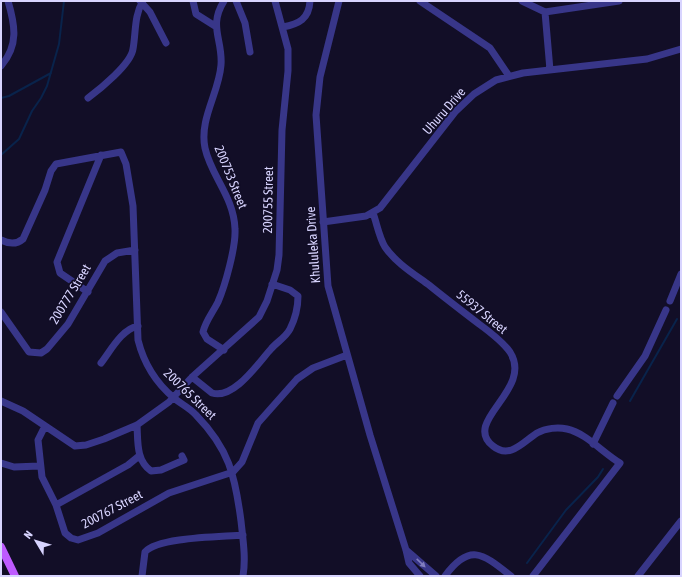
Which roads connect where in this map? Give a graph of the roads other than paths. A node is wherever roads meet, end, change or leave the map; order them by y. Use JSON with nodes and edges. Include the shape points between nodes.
{"nodes":[{"id":1,"x":8,"y":1,"type":"edge"},
{"id":2,"x":142,"y":1,"type":"edge"},
{"id":3,"x":193,"y":1,"type":"edge"},
{"id":4,"x":224,"y":1,"type":"edge"},
{"id":5,"x":236,"y":1,"type":"edge"},
{"id":6,"x":276,"y":1,"type":"edge"},
{"id":7,"x":310,"y":1,"type":"edge"},
{"id":8,"x":339,"y":1,"type":"edge"},
{"id":9,"x":420,"y":1,"type":"edge"},
{"id":10,"x":522,"y":1,"type":"edge"},
{"id":11,"x":619,"y":1,"type":"edge"},
{"id":12,"x":545,"y":12,"type":"junction"},
{"id":13,"x":215,"y":26,"type":"junction"},
{"id":14,"x":283,"y":27,"type":"junction"},
{"id":15,"x":166,"y":43,"type":"dead end"},
{"id":16,"x":681,"y":49,"type":"edge"},
{"id":17,"x":250,"y":52,"type":"dead end"},
{"id":18,"x":1,"y":66,"type":"edge"},
{"id":19,"x":550,"y":70,"type":"junction"},
{"id":20,"x":509,"y":76,"type":"junction"},
{"id":21,"x":88,"y":98,"type":"dead end"},
{"id":22,"x":101,"y":155,"type":"junction"},
{"id":23,"x":373,"y":213,"type":"junction"},
{"id":24,"x":323,"y":222,"type":"junction"},
{"id":25,"x":1,"y":240,"type":"edge"},
{"id":26,"x":135,"y":250,"type":"junction"},
{"id":27,"x":681,"y":274,"type":"edge"},
{"id":28,"x":272,"y":284,"type":"junction"},
{"id":29,"x":88,"y":292,"type":"junction"},
{"id":30,"x":670,"y":302,"type":"dead end"},
{"id":31,"x":666,"y":310,"type":"dead end"},
{"id":32,"x":1,"y":312,"type":"edge"},
{"id":33,"x":138,"y":326,"type":"junction"},
{"id":34,"x":224,"y":350,"type":"junction"},
{"id":35,"x":348,"y":355,"type":"junction"},
{"id":36,"x":101,"y":363,"type":"dead end"},
{"id":37,"x":192,"y":376,"type":"junction"},
{"id":38,"x":173,"y":398,"type":"junction"},
{"id":39,"x":1,"y":401,"type":"edge"},
{"id":40,"x":137,"y":425,"type":"junction"},
{"id":41,"x":45,"y":426,"type":"junction"},
{"id":42,"x":593,"y":444,"type":"junction"},
{"id":43,"x":139,"y":456,"type":"junction"},
{"id":44,"x":182,"y":456,"type":"dead end"},
{"id":45,"x":1,"y":463,"type":"edge"},
{"id":46,"x":39,"y":466,"type":"junction"},
{"id":47,"x":233,"y":472,"type":"junction"},
{"id":48,"x":56,"y":505,"type":"junction"},
{"id":49,"x":681,"y":521,"type":"edge"},
{"id":50,"x":243,"y":535,"type":"junction"},
{"id":51,"x":1,"y":547,"type":"edge"},
{"id":52,"x":406,"y":550,"type":"junction"},
{"id":53,"x":15,"y":576,"type":"edge"},
{"id":54,"x":142,"y":576,"type":"edge"},
{"id":55,"x":243,"y":576,"type":"edge"},
{"id":56,"x":420,"y":576,"type":"edge"},
{"id":57,"x":436,"y":576,"type":"edge"},
{"id":58,"x":445,"y":576,"type":"edge"},
{"id":59,"x":511,"y":576,"type":"edge"},
{"id":60,"x":532,"y":576,"type":"edge"},
{"id":61,"x":638,"y":576,"type":"edge"}],
"edges":[{"from":1,"to":18,"type":"street","via":[[15,26],[15,37]]},
{"from":2,"to":15,"type":"street"},
{"from":2,"to":21,"type":"street","via":[[137,17],[133,51],[111,80]]},
{"from":3,"to":13,"type":"street","via":[[196,14]]},
{"from":4,"to":13,"type":"street","name":"200753 Street","via":[[216,17]]},
{"from":5,"to":17,"type":"street","via":[[245,23]]},
{"from":6,"to":14,"type":"street","name":"200755 Street"},
{"from":7,"to":14,"type":"street","via":[[307,14],[302,20],[297,24]]},
{"from":8,"to":24,"type":"street","name":"Khululeka Drive","via":[[317,95]]},
{"from":9,"to":20,"type":"street","via":[[490,48]]},
{"from":10,"to":12,"type":"street"},
{"from":11,"to":12,"type":"street"},
{"from":12,"to":19,"type":"street"},
{"from":13,"to":34,"type":"street","name":"200753 Street","via":[[221,66],[206,121],[205,147],[208,159],[230,204],[236,230],[224,288],[203,332],[207,339]]},
{"from":14,"to":28,"type":"street","name":"200755 Street","via":[[288,50],[288,71],[282,130],[279,255]]},
{"from":16,"to":19,"type":"street","name":"Uhuru Drive","via":[[646,59]]},
{"from":19,"to":20,"type":"street","name":"Uhuru Drive"},
{"from":20,"to":23,"type":"street","name":"Uhuru Drive","via":[[484,87],[464,102],[393,193]]},
{"from":22,"to":25,"type":"street","via":[[61,162],[53,167],[26,234],[15,244]]},
{"from":22,"to":26,"type":"street","name":"200765 Street","via":[[121,152],[124,156],[133,206]]},
{"from":22,"to":29,"type":"street","via":[[57,262],[60,273]]},
{"from":23,"to":24,"type":"street"},
{"from":23,"to":42,"type":"street","name":"55937 Street","via":[[381,239],[392,255],[498,338],[510,353],[516,368],[515,377],[507,393],[488,418],[485,427],[492,446],[500,450],[514,450],[537,433],[557,428],[578,433]]},
{"from":24,"to":35,"type":"street","name":"Khululeka Drive","via":[[328,286]]},
{"from":26,"to":29,"type":"street","name":"200777 Street","via":[[117,253],[105,261]]},
{"from":26,"to":33,"type":"street","name":"200765 Street"},
{"from":27,"to":30,"type":"street"},
{"from":28,"to":34,"type":"street","name":"200755 Street","via":[[259,317]]},
{"from":28,"to":37,"type":"street","via":[[290,290],[298,296],[294,319],[284,337],[252,372],[231,389],[217,394],[212,393]]},
{"from":29,"to":32,"type":"street","name":"200777 Street","via":[[68,324],[41,353],[29,352]]},
{"from":31,"to":42,"type":"street","via":[[645,356],[615,399]]},
{"from":33,"to":36,"type":"street","via":[[122,336]]},
{"from":33,"to":38,"type":"street","name":"200765 Street","via":[[138,340],[144,360],[155,378]]},
{"from":34,"to":37,"type":"street","name":"200755 Street"},
{"from":35,"to":47,"type":"street","via":[[312,368],[297,379],[258,423],[242,462]]},
{"from":35,"to":52,"type":"street","name":"Khululeka Drive"},
{"from":37,"to":38,"type":"street","name":"200755 Street"},
{"from":38,"to":40,"type":"street","name":"200755 Street"},
{"from":38,"to":47,"type":"street","name":"200765 Street","via":[[195,413],[216,438]]},
{"from":39,"to":41,"type":"street","via":[[23,410]]},
{"from":40,"to":41,"type":"street","name":"200755 Street","via":[[104,439],[78,446]]},
{"from":40,"to":43,"type":"street"},
{"from":41,"to":46,"type":"street","name":"200767 Street","via":[[38,440]]},
{"from":42,"to":60,"type":"street","name":"55937 Street","via":[[620,464]]},
{"from":43,"to":44,"type":"street","via":[[146,468],[155,471],[184,460]]},
{"from":43,"to":48,"type":"street","via":[[128,465]]},
{"from":45,"to":46,"type":"street","via":[[14,467]]},
{"from":46,"to":48,"type":"street","name":"200767 Street"},
{"from":47,"to":48,"type":"street","name":"200767 Street","via":[[169,493],[98,533],[78,540],[65,533]]},
{"from":47,"to":50,"type":"street","name":"200765 Street"},
{"from":49,"to":61,"type":"street"},
{"from":50,"to":54,"type":"street","via":[[170,541],[152,546],[145,552]]},
{"from":50,"to":55,"type":"street","name":"200765 Street"},
{"from":51,"to":53,"type":"main road"},
{"from":52,"to":56,"type":"street","name":"Khululeka Drive","via":[[409,563]]},
{"from":52,"to":57,"type":"street","one_way":true},
{"from":58,"to":59,"type":"street","via":[[460,559],[475,554],[483,556]]}]}
